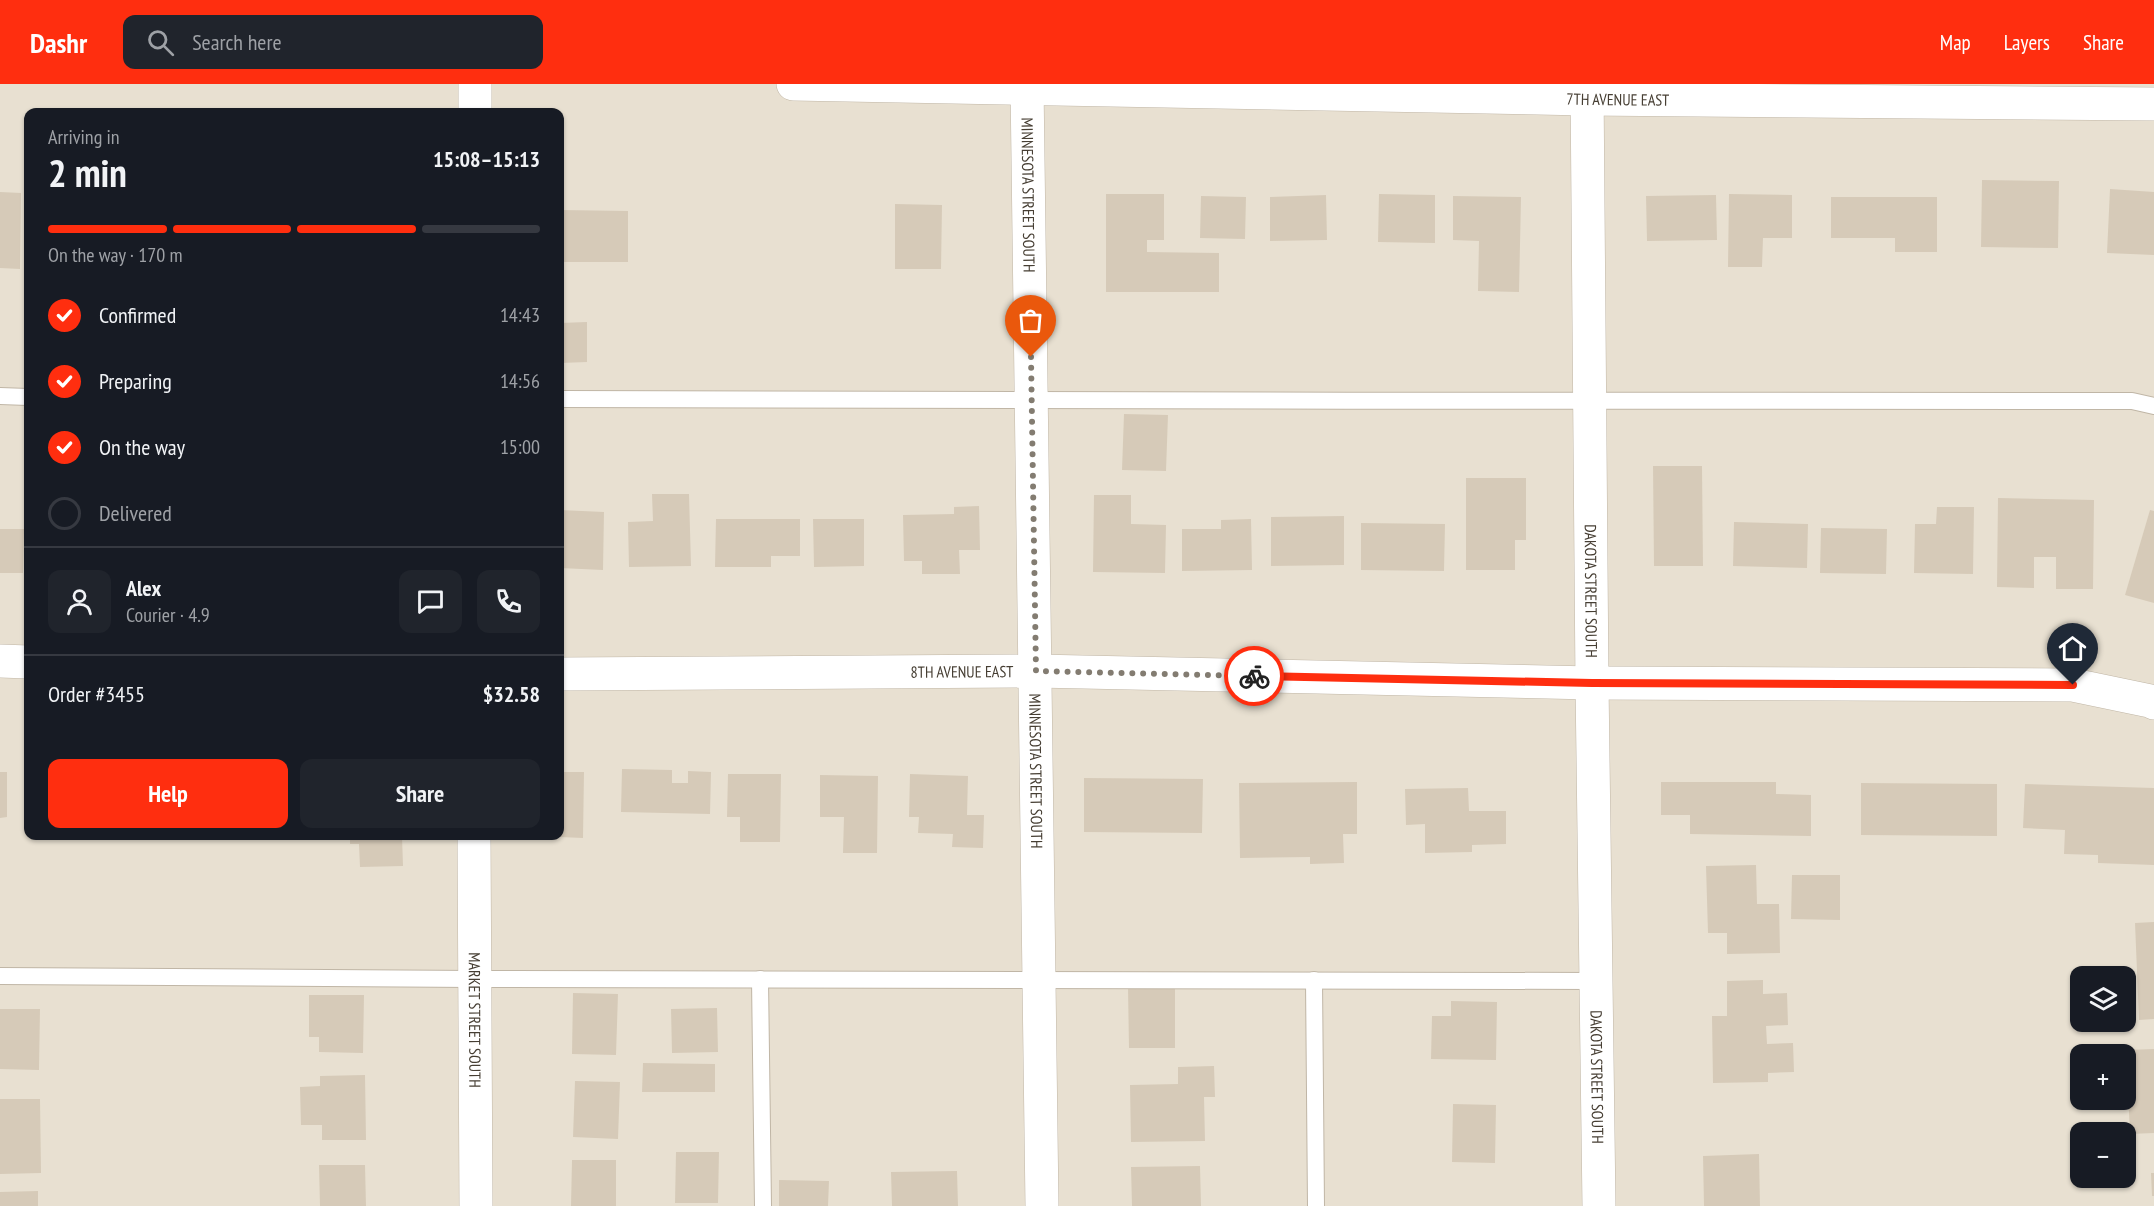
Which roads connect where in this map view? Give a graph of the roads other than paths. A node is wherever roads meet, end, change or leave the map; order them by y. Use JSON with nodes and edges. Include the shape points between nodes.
{"nodes":[{"id":1,"x":475,"y":84,"type":"edge"},
{"id":2,"x":793,"y":84,"type":"edge"},
{"id":3,"x":1027,"y":86,"type":"edge"},
{"id":4,"x":1587,"y":92,"type":"edge"},
{"id":5,"x":2154,"y":104,"type":"edge"},
{"id":6,"x":475,"y":108,"type":"edge"},
{"id":7,"x":0,"y":396,"type":"edge"},
{"id":8,"x":24,"y":397,"type":"edge"},
{"id":9,"x":564,"y":399,"type":"edge"},
{"id":10,"x":1590,"y":400,"type":"junction"},
{"id":11,"x":1032,"y":402,"type":"junction"},
{"id":12,"x":2154,"y":406,"type":"edge"},
{"id":13,"x":0,"y":661,"type":"edge"},
{"id":14,"x":24,"y":662,"type":"edge"},
{"id":15,"x":1036,"y":671,"type":"junction"},
{"id":16,"x":564,"y":674,"type":"edge"},
{"id":17,"x":1592,"y":683,"type":"junction"},
{"id":18,"x":2154,"y":703,"type":"edge"},
{"id":19,"x":474,"y":840,"type":"edge"},
{"id":20,"x":0,"y":976,"type":"edge"},
{"id":21,"x":474,"y":979,"type":"junction"},
{"id":22,"x":760,"y":979,"type":"junction"},
{"id":23,"x":1039,"y":979,"type":"junction"},
{"id":24,"x":1314,"y":980,"type":"junction"},
{"id":25,"x":1596,"y":981,"type":"junction"},
{"id":26,"x":476,"y":1206,"type":"edge"},
{"id":27,"x":763,"y":1206,"type":"edge"},
{"id":28,"x":1042,"y":1206,"type":"edge"},
{"id":29,"x":1316,"y":1206,"type":"edge"},
{"id":30,"x":1599,"y":1206,"type":"edge"}],
"edges":[{"from":1,"to":6,"type":"street"},
{"from":2,"to":3,"type":"street","name":"7TH AVENUE EAST"},
{"from":3,"to":4,"type":"street","name":"7TH AVENUE EAST"},
{"from":3,"to":11,"type":"street","name":"MINNESOTA STREET SOUTH"},
{"from":4,"to":5,"type":"street","name":"7TH AVENUE EAST"},
{"from":4,"to":10,"type":"street","name":"DAKOTA STREET SOUTH"},
{"from":7,"to":8,"type":"lane"},
{"from":9,"to":11,"type":"lane"},
{"from":10,"to":11,"type":"lane"},
{"from":10,"to":12,"type":"lane","via":[[2132,401]]},
{"from":10,"to":17,"type":"street","name":"DAKOTA STREET SOUTH"},
{"from":11,"to":15,"type":"street","name":"MINNESOTA STREET SOUTH"},
{"from":13,"to":14,"type":"street"},
{"from":15,"to":16,"type":"street","name":"8TH AVENUE EAST"},
{"from":15,"to":17,"type":"street","name":"8TH AVENUE EAST"},
{"from":15,"to":23,"type":"street","name":"MINNESOTA STREET SOUTH"},
{"from":17,"to":18,"type":"street","name":"8TH AVENUE EAST","via":[[2073,685]]},
{"from":17,"to":25,"type":"street","name":"DAKOTA STREET SOUTH"},
{"from":19,"to":21,"type":"street","name":"MARKET STREET SOUTH"},
{"from":20,"to":21,"type":"lane"},
{"from":21,"to":22,"type":"lane"},
{"from":21,"to":26,"type":"street","name":"MARKET STREET SOUTH"},
{"from":22,"to":23,"type":"lane"},
{"from":22,"to":27,"type":"lane"},
{"from":23,"to":24,"type":"lane"},
{"from":23,"to":28,"type":"street","name":"MINNESOTA STREET SOUTH"},
{"from":24,"to":25,"type":"lane"},
{"from":24,"to":29,"type":"lane"},
{"from":25,"to":30,"type":"street","name":"DAKOTA STREET SOUTH"}]}
